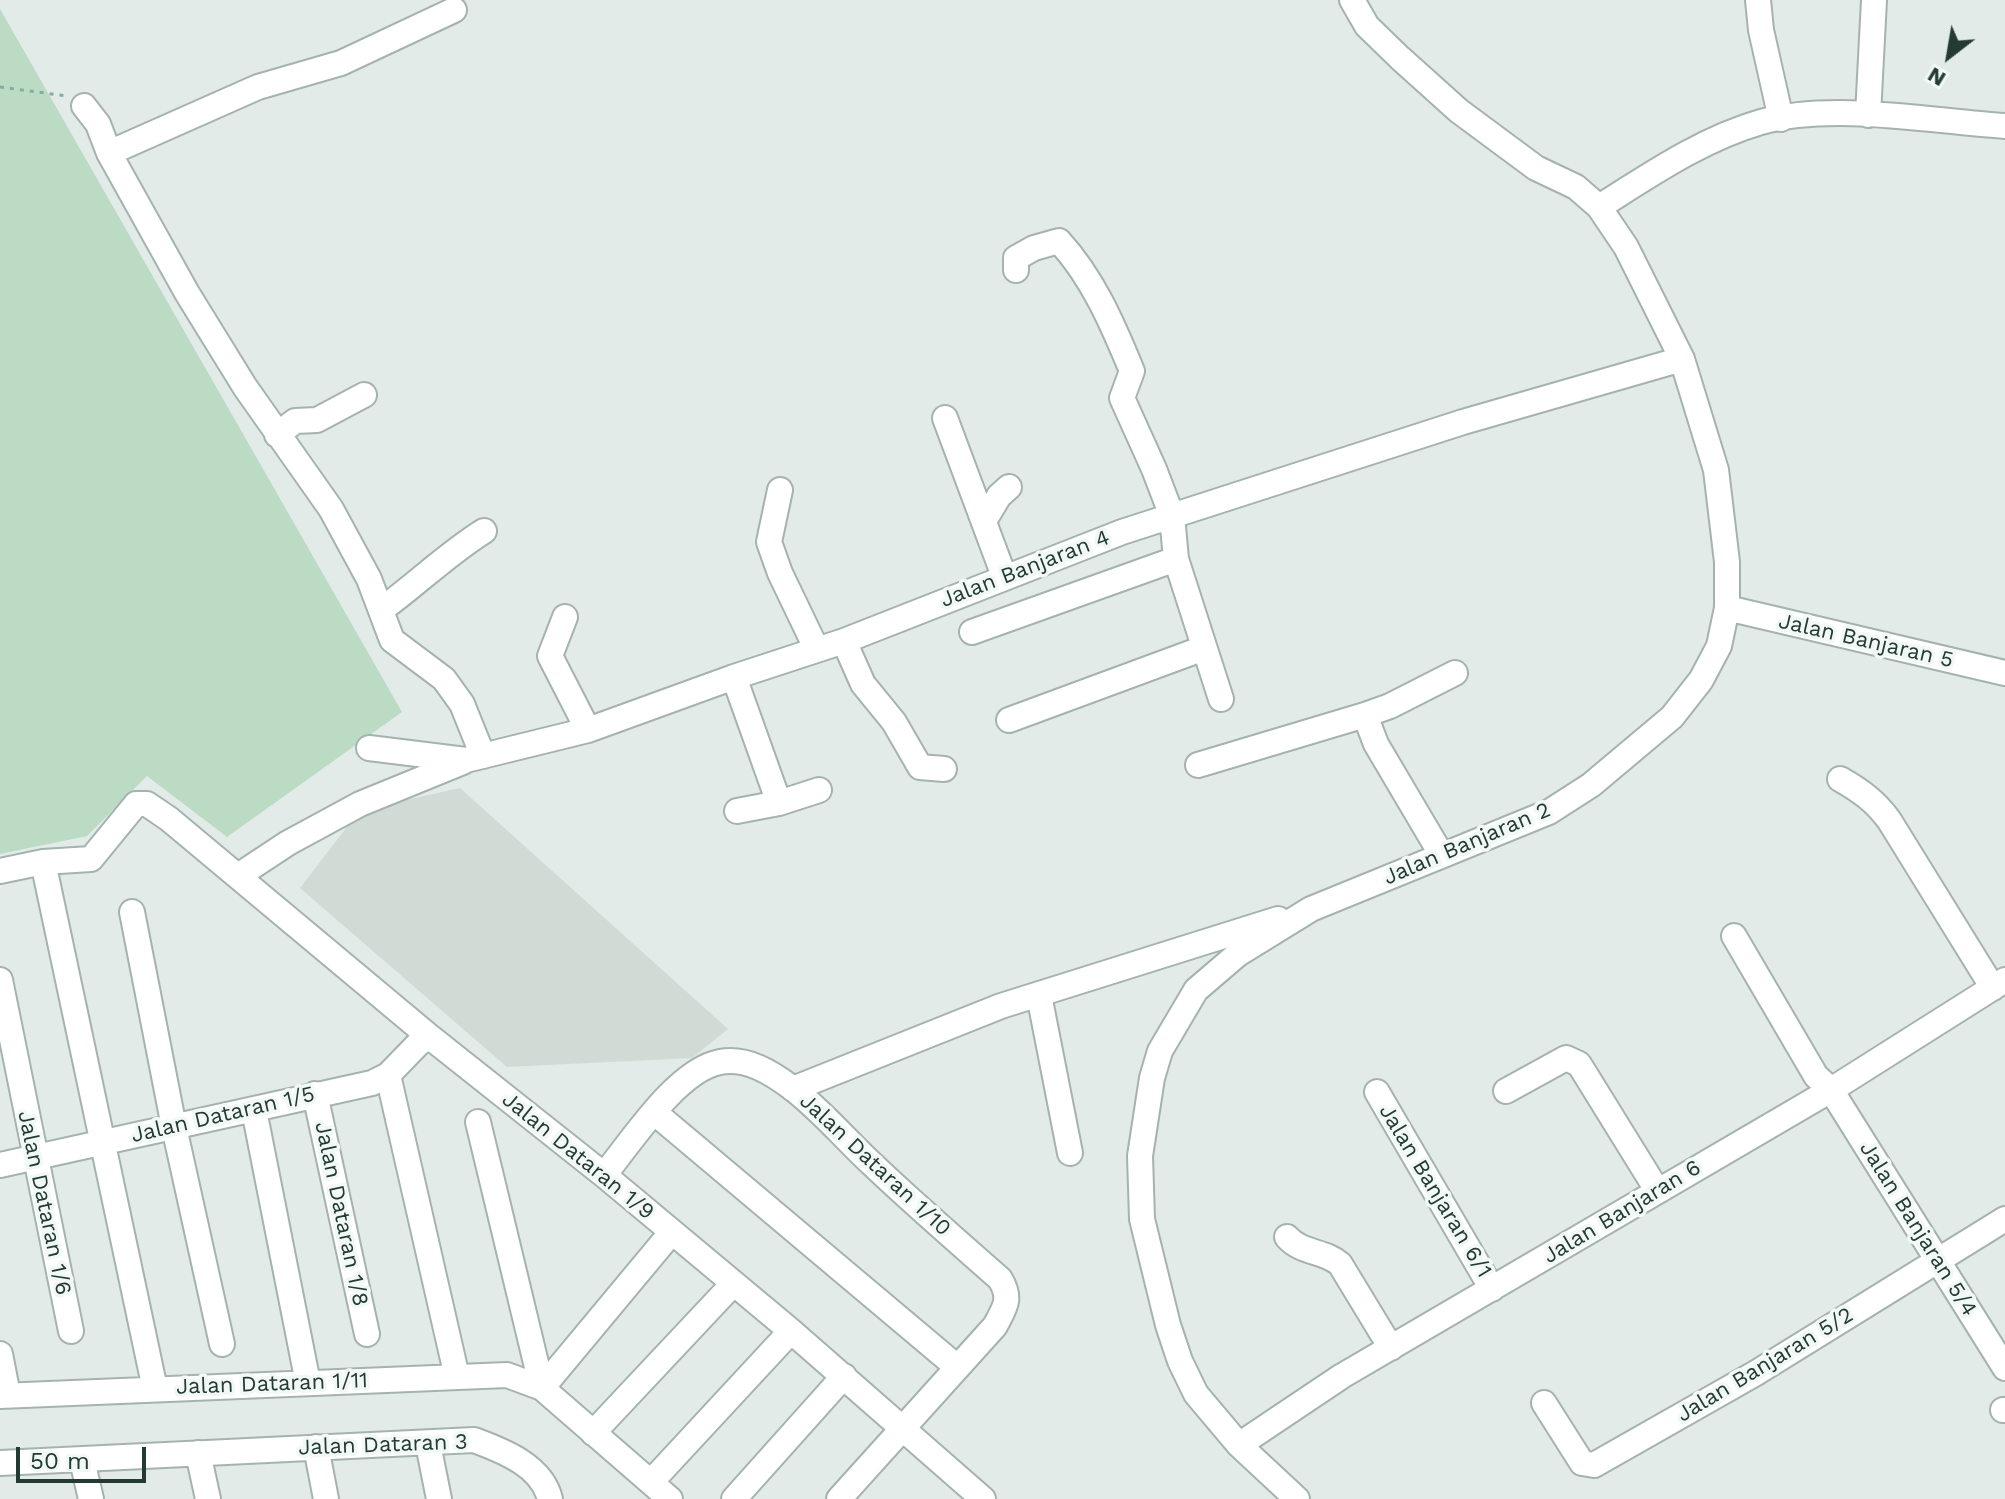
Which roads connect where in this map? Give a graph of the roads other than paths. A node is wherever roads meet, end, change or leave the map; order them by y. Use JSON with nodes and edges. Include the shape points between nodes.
{"nodes":[{"id":1,"x":1352,"y":0,"type":"edge"},
{"id":2,"x":1758,"y":0,"type":"edge"},
{"id":3,"x":1874,"y":0,"type":"edge"},
{"id":4,"x":454,"y":10,"type":"dead end"},
{"id":5,"x":84,"y":106,"type":"road end"},
{"id":6,"x":1868,"y":115,"type":"junction"},
{"id":7,"x":1781,"y":119,"type":"junction"},
{"id":8,"x":2005,"y":126,"type":"edge"},
{"id":9,"x":109,"y":153,"type":"junction"},
{"id":10,"x":1599,"y":207,"type":"junction"},
{"id":11,"x":1016,"y":270,"type":"dead end"},
{"id":12,"x":1682,"y":359,"type":"junction"},
{"id":13,"x":364,"y":395,"type":"dead end"},
{"id":14,"x":945,"y":418,"type":"dead end"},
{"id":15,"x":277,"y":435,"type":"junction"},
{"id":16,"x":1009,"y":487,"type":"dead end"},
{"id":17,"x":780,"y":490,"type":"dead end"},
{"id":18,"x":1172,"y":516,"type":"junction"},
{"id":19,"x":984,"y":521,"type":"junction"},
{"id":20,"x":484,"y":531,"type":"dead end"},
{"id":21,"x":1176,"y":559,"type":"junction"},
{"id":22,"x":1004,"y":576,"type":"junction"},
{"id":23,"x":1727,"y":608,"type":"junction"},
{"id":24,"x":381,"y":610,"type":"junction"},
{"id":25,"x":565,"y":617,"type":"dead end"},
{"id":26,"x":972,"y":632,"type":"dead end"},
{"id":27,"x":844,"y":641,"type":"junction"},
{"id":28,"x":1204,"y":648,"type":"junction"},
{"id":29,"x":817,"y":650,"type":"junction"},
{"id":30,"x":1455,"y":673,"type":"dead end"},
{"id":31,"x":2005,"y":673,"type":"edge"},
{"id":32,"x":734,"y":677,"type":"junction"},
{"id":33,"x":1221,"y":699,"type":"dead end"},
{"id":34,"x":1365,"y":715,"type":"junction"},
{"id":35,"x":1009,"y":720,"type":"dead end"},
{"id":36,"x":588,"y":730,"type":"junction"},
{"id":37,"x":369,"y":748,"type":"dead end"},
{"id":38,"x":475,"y":758,"type":"junction"},
{"id":39,"x":1198,"y":765,"type":"dead end"},
{"id":40,"x":944,"y":769,"type":"dead end"},
{"id":41,"x":1840,"y":779,"type":"dead end"},
{"id":42,"x":819,"y":790,"type":"dead end"},
{"id":43,"x":779,"y":803,"type":"junction"},
{"id":44,"x":737,"y":811,"type":"dead end"},
{"id":45,"x":1441,"y":854,"type":"junction"},
{"id":46,"x":43,"y":862,"type":"junction"},
{"id":47,"x":0,"y":871,"type":"edge"},
{"id":48,"x":238,"y":876,"type":"junction"},
{"id":49,"x":1311,"y":909,"type":"junction"},
{"id":50,"x":132,"y":912,"type":"dead end"},
{"id":51,"x":1734,"y":936,"type":"dead end"},
{"id":52,"x":0,"y":980,"type":"edge"},
{"id":53,"x":1999,"y":984,"type":"edge"},
{"id":54,"x":1039,"y":995,"type":"junction"},
{"id":55,"x":430,"y":1037,"type":"junction"},
{"id":56,"x":388,"y":1075,"type":"junction"},
{"id":57,"x":793,"y":1089,"type":"junction"},
{"id":58,"x":1831,"y":1090,"type":"junction"},
{"id":59,"x":1506,"y":1091,"type":"dead end"},
{"id":60,"x":1377,"y":1092,"type":"dead end"},
{"id":61,"x":315,"y":1094,"type":"junction"},
{"id":62,"x":254,"y":1110,"type":"junction"},
{"id":63,"x":655,"y":1113,"type":"junction"},
{"id":64,"x":478,"y":1122,"type":"dead end"},
{"id":65,"x":174,"y":1127,"type":"junction"},
{"id":66,"x":103,"y":1141,"type":"junction"},
{"id":67,"x":1070,"y":1153,"type":"dead end"},
{"id":68,"x":35,"y":1158,"type":"junction"},
{"id":69,"x":0,"y":1165,"type":"edge"},
{"id":70,"x":604,"y":1175,"type":"junction"},
{"id":71,"x":1657,"y":1190,"type":"junction"},
{"id":72,"x":2005,"y":1219,"type":"edge"},
{"id":73,"x":671,"y":1233,"type":"junction"},
{"id":74,"x":1287,"y":1237,"type":"dead end"},
{"id":75,"x":1937,"y":1259,"type":"junction"},
{"id":76,"x":733,"y":1284,"type":"junction"},
{"id":77,"x":1492,"y":1289,"type":"junction"},
{"id":78,"x":71,"y":1331,"type":"dead end"},
{"id":79,"x":791,"y":1331,"type":"junction"},
{"id":80,"x":367,"y":1334,"type":"dead end"},
{"id":81,"x":222,"y":1344,"type":"dead end"},
{"id":82,"x":1391,"y":1348,"type":"junction"},
{"id":83,"x":0,"y":1354,"type":"edge"},
{"id":84,"x":957,"y":1367,"type":"junction"},
{"id":85,"x":2005,"y":1368,"type":"edge"},
{"id":86,"x":844,"y":1376,"type":"junction"},
{"id":87,"x":457,"y":1377,"type":"junction"},
{"id":88,"x":308,"y":1383,"type":"junction"},
{"id":89,"x":542,"y":1388,"type":"junction"},
{"id":90,"x":155,"y":1389,"type":"junction"},
{"id":91,"x":4,"y":1396,"type":"edge"},
{"id":92,"x":1544,"y":1403,"type":"dead end"},
{"id":93,"x":904,"y":1428,"type":"junction"},
{"id":94,"x":593,"y":1433,"type":"junction"},
{"id":95,"x":428,"y":1444,"type":"junction"},
{"id":96,"x":1239,"y":1445,"type":"junction"},
{"id":97,"x":316,"y":1447,"type":"junction"},
{"id":98,"x":198,"y":1453,"type":"junction"},
{"id":99,"x":82,"y":1460,"type":"junction"},
{"id":100,"x":0,"y":1463,"type":"edge"},
{"id":101,"x":651,"y":1482,"type":"junction"},
{"id":102,"x":91,"y":1499,"type":"edge"},
{"id":103,"x":208,"y":1499,"type":"edge"},
{"id":104,"x":326,"y":1499,"type":"edge"},
{"id":105,"x":439,"y":1499,"type":"edge"},
{"id":106,"x":550,"y":1499,"type":"edge"},
{"id":107,"x":670,"y":1499,"type":"edge"},
{"id":108,"x":734,"y":1499,"type":"edge"},
{"id":109,"x":839,"y":1499,"type":"edge"},
{"id":110,"x":983,"y":1499,"type":"edge"},
{"id":111,"x":1297,"y":1499,"type":"edge"}],
"edges":[{"from":1,"to":10,"type":"street","name":"Jalan Banjaran 2","via":[[1367,26],[1459,111]]},
{"from":2,"to":7,"type":"street"},
{"from":3,"to":6,"type":"street"},
{"from":4,"to":9,"type":"street","via":[[341,63],[258,87]]},
{"from":5,"to":9,"type":"street"},
{"from":6,"to":7,"type":"street","via":[[1839,112]]},
{"from":6,"to":8,"type":"street"},
{"from":7,"to":10,"type":"street","via":[[1687,152]]},
{"from":9,"to":15,"type":"street","via":[[187,293]]},
{"from":10,"to":12,"type":"street","name":"Jalan Banjaran 2","via":[[1626,247]]},
{"from":11,"to":18,"type":"street","via":[[1016,258],[1059,241],[1078,262],[1132,371],[1122,398]]},
{"from":12,"to":18,"type":"street","name":"Jalan Banjaran 4","via":[[1463,422]]},
{"from":12,"to":23,"type":"street","name":"Jalan Banjaran 2","via":[[1716,470]]},
{"from":13,"to":15,"type":"street","via":[[317,420],[295,421]]},
{"from":14,"to":19,"type":"street"},
{"from":15,"to":24,"type":"street","via":[[331,509]]},
{"from":16,"to":19,"type":"street"},
{"from":17,"to":29,"type":"street","via":[[769,542]]},
{"from":18,"to":21,"type":"street"},
{"from":18,"to":22,"type":"street","name":"Jalan Banjaran 4"},
{"from":19,"to":22,"type":"street"},
{"from":20,"to":24,"type":"street","via":[[450,552]]},
{"from":21,"to":26,"type":"street"},
{"from":21,"to":28,"type":"street"},
{"from":22,"to":27,"type":"street","name":"Jalan Banjaran 4"},
{"from":23,"to":31,"type":"street","name":"Jalan Banjaran 5"},
{"from":23,"to":45,"type":"street","name":"Jalan Banjaran 2","via":[[1719,646],[1672,717],[1591,785],[1549,812]]},
{"from":24,"to":38,"type":"street","via":[[392,640],[444,679],[462,704]]},
{"from":25,"to":36,"type":"street","via":[[550,656]]},
{"from":27,"to":29,"type":"street","name":"Jalan Banjaran 4"},
{"from":27,"to":40,"type":"street","via":[[863,684],[894,722],[920,767]]},
{"from":28,"to":33,"type":"street"},
{"from":28,"to":35,"type":"street"},
{"from":29,"to":32,"type":"street","name":"Jalan Banjaran 4"},
{"from":30,"to":34,"type":"street"},
{"from":32,"to":36,"type":"street","name":"Jalan Banjaran 4"},
{"from":32,"to":43,"type":"street"},
{"from":34,"to":39,"type":"street"},
{"from":34,"to":45,"type":"street","via":[[1376,744]]},
{"from":36,"to":38,"type":"street","name":"Jalan Banjaran 4"},
{"from":37,"to":38,"type":"street","name":"Jalan Banjaran 4"},
{"from":38,"to":48,"type":"street","via":[[360,804]]},
{"from":41,"to":53,"type":"street","via":[[1865,793],[1883,812]]},
{"from":42,"to":43,"type":"street"},
{"from":43,"to":44,"type":"street"},
{"from":45,"to":49,"type":"street","name":"Jalan Banjaran 2"},
{"from":46,"to":47,"type":"street"},
{"from":46,"to":48,"type":"street","name":"Jalan Dataran 1/9","via":[[91,859],[136,804],[147,804]]},
{"from":46,"to":66,"type":"street"},
{"from":48,"to":55,"type":"street","name":"Jalan Dataran 1/9"},
{"from":49,"to":54,"type":"street"},
{"from":49,"to":96,"type":"street","name":"Jalan Banjaran 2","via":[[1238,954],[1196,990],[1160,1051],[1140,1156],[1142,1219],[1180,1361],[1196,1394]]},
{"from":50,"to":65,"type":"street"},
{"from":51,"to":58,"type":"street","name":"Jalan Banjaran 5/4","via":[[1816,1076]]},
{"from":52,"to":68,"type":"street","name":"Jalan Dataran 1/6"},
{"from":53,"to":58,"type":"street","name":"Jalan Banjaran 6"},
{"from":54,"to":57,"type":"street"},
{"from":54,"to":67,"type":"street"},
{"from":55,"to":56,"type":"street","name":"Jalan Dataran 1/5"},
{"from":55,"to":70,"type":"street","name":"Jalan Dataran 1/9"},
{"from":56,"to":61,"type":"street","name":"Jalan Dataran 1/5"},
{"from":56,"to":87,"type":"street"},
{"from":57,"to":63,"type":"street","name":"Jalan Dataran 1/10","via":[[741,1060],[719,1062],[679,1083]]},
{"from":57,"to":84,"type":"street","name":"Jalan Dataran 1/10","via":[[1000,1279],[1007,1291],[1006,1306]]},
{"from":58,"to":71,"type":"street","name":"Jalan Banjaran 6"},
{"from":58,"to":75,"type":"street","name":"Jalan Banjaran 5/4"},
{"from":59,"to":71,"type":"street","via":[[1566,1058],[1579,1064]]},
{"from":60,"to":77,"type":"street","name":"Jalan Banjaran 6/1"},
{"from":61,"to":62,"type":"street","name":"Jalan Dataran 1/5"},
{"from":61,"to":80,"type":"street","name":"Jalan Dataran 1/8"},
{"from":62,"to":65,"type":"street","name":"Jalan Dataran 1/5"},
{"from":62,"to":88,"type":"street"},
{"from":63,"to":70,"type":"street","name":"Jalan Dataran 1/10"},
{"from":63,"to":84,"type":"street"},
{"from":64,"to":89,"type":"street"},
{"from":65,"to":66,"type":"street","name":"Jalan Dataran 1/5"},
{"from":65,"to":81,"type":"street"},
{"from":66,"to":68,"type":"street","name":"Jalan Dataran 1/5"},
{"from":66,"to":90,"type":"street"},
{"from":68,"to":69,"type":"street","name":"Jalan Dataran 1/5"},
{"from":68,"to":78,"type":"street","name":"Jalan Dataran 1/6"},
{"from":70,"to":73,"type":"street","name":"Jalan Dataran 1/9"},
{"from":71,"to":77,"type":"street","name":"Jalan Banjaran 6"},
{"from":72,"to":75,"type":"street","name":"Jalan Banjaran 5/2"},
{"from":73,"to":76,"type":"street","name":"Jalan Dataran 1/9"},
{"from":73,"to":89,"type":"street"},
{"from":74,"to":82,"type":"street","via":[[1305,1251],[1340,1264]]},
{"from":75,"to":85,"type":"street","name":"Jalan Banjaran 5/4"},
{"from":75,"to":92,"type":"street","name":"Jalan Banjaran 5/2","via":[[1756,1373],[1594,1465],[1582,1463]]},
{"from":76,"to":79,"type":"street","name":"Jalan Dataran 1/9"},
{"from":76,"to":94,"type":"street"},
{"from":77,"to":82,"type":"street","name":"Jalan Banjaran 6"},
{"from":79,"to":86,"type":"street","name":"Jalan Dataran 1/9"},
{"from":79,"to":101,"type":"street"},
{"from":82,"to":96,"type":"street","name":"Jalan Banjaran 6"},
{"from":83,"to":91,"type":"street"},
{"from":84,"to":93,"type":"street","name":"Jalan Dataran 1/10"},
{"from":86,"to":93,"type":"street","name":"Jalan Dataran 1/9"},
{"from":86,"to":108,"type":"street"},
{"from":87,"to":88,"type":"street","name":"Jalan Dataran 1/11"},
{"from":87,"to":89,"type":"street","name":"Jalan Dataran 1/11","via":[[507,1375]]},
{"from":88,"to":90,"type":"street","name":"Jalan Dataran 1/11"},
{"from":89,"to":94,"type":"street"},
{"from":90,"to":91,"type":"street","name":"Jalan Dataran 1/11"},
{"from":93,"to":109,"type":"street","name":"Jalan Dataran 1/10"},
{"from":93,"to":110,"type":"street","name":"Jalan Dataran 1/9"},
{"from":94,"to":101,"type":"street"},
{"from":95,"to":97,"type":"street","name":"Jalan Dataran 3"},
{"from":95,"to":105,"type":"street"},
{"from":95,"to":106,"type":"street","name":"Jalan Dataran 3","via":[[474,1440],[503,1451],[546,1484]]},
{"from":96,"to":111,"type":"street","name":"Jalan Banjaran 2"},
{"from":97,"to":98,"type":"street","name":"Jalan Dataran 3"},
{"from":97,"to":104,"type":"street"},
{"from":98,"to":99,"type":"street","name":"Jalan Dataran 3"},
{"from":98,"to":103,"type":"street"},
{"from":99,"to":100,"type":"street","name":"Jalan Dataran 3"},
{"from":99,"to":102,"type":"street"},
{"from":101,"to":107,"type":"street"}]}
